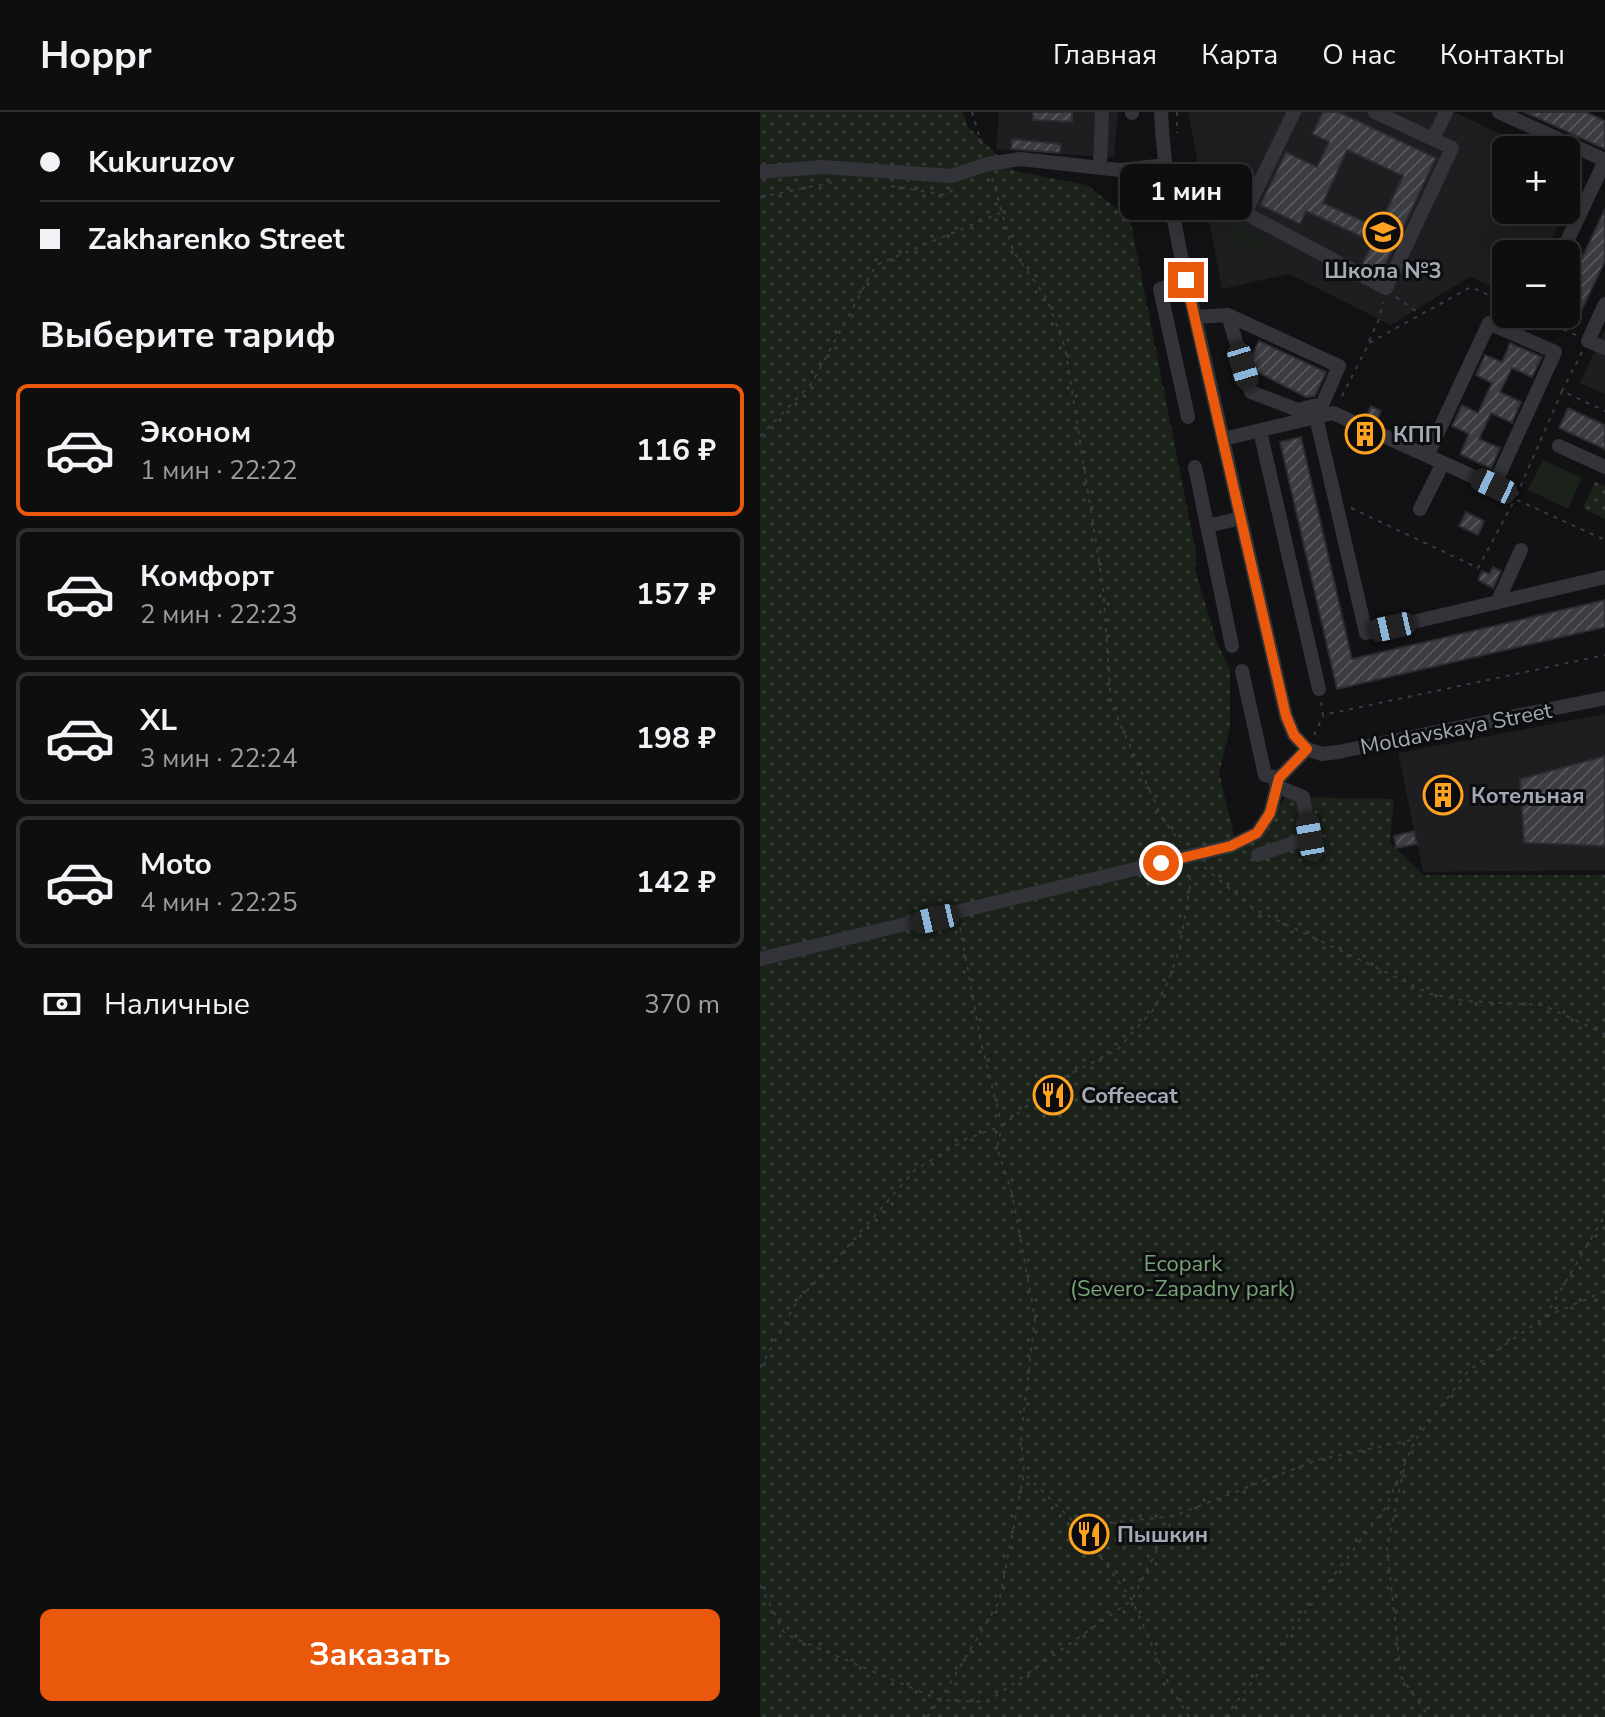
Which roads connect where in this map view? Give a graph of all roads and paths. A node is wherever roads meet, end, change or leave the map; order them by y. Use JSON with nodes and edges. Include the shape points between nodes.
{"nodes":[{"id":1,"x":972,"y":112,"type":"edge"},
{"id":2,"x":1102,"y":112,"type":"edge"},
{"id":3,"x":1161,"y":112,"type":"edge"},
{"id":4,"x":1177,"y":112,"type":"edge"},
{"id":5,"x":1294,"y":112,"type":"edge"},
{"id":6,"x":1375,"y":112,"type":"edge"},
{"id":7,"x":1446,"y":112,"type":"edge"},
{"id":8,"x":1499,"y":112,"type":"edge"},
{"id":9,"x":1433,"y":139,"type":"junction"},
{"id":10,"x":1165,"y":158,"type":"junction"},
{"id":11,"x":1605,"y":160,"type":"edge"},
{"id":12,"x":988,"y":164,"type":"junction"},
{"id":13,"x":1100,"y":168,"type":"junction"},
{"id":14,"x":760,"y":172,"type":"edge"},
{"id":15,"x":832,"y":182,"type":"dead end"},
{"id":16,"x":889,"y":186,"type":"dead end"},
{"id":17,"x":957,"y":187,"type":"dead end"},
{"id":18,"x":760,"y":197,"type":"edge"},
{"id":19,"x":1001,"y":212,"type":"junction"},
{"id":20,"x":1568,"y":240,"type":"edge"},
{"id":21,"x":1186,"y":280,"type":"junction"},
{"id":22,"x":1386,"y":288,"type":"junction"},
{"id":23,"x":1492,"y":297,"type":"edge"},
{"id":24,"x":1605,"y":304,"type":"edge"},
{"id":25,"x":1421,"y":314,"type":"junction"},
{"id":26,"x":1228,"y":315,"type":"junction"},
{"id":27,"x":1195,"y":317,"type":"junction"},
{"id":28,"x":1560,"y":328,"type":"edge"},
{"id":29,"x":1588,"y":341,"type":"junction"},
{"id":30,"x":1369,"y":343,"type":"junction"},
{"id":31,"x":1605,"y":348,"type":"edge"},
{"id":32,"x":1562,"y":391,"type":"junction"},
{"id":33,"x":1605,"y":411,"type":"edge"},
{"id":34,"x":1315,"y":412,"type":"junction"},
{"id":35,"x":1333,"y":413,"type":"junction"},
{"id":36,"x":1188,"y":417,"type":"dead end"},
{"id":37,"x":1260,"y":431,"type":"junction"},
{"id":38,"x":760,"y":436,"type":"edge"},
{"id":39,"x":1223,"y":439,"type":"junction"},
{"id":40,"x":1559,"y":446,"type":"dead end"},
{"id":41,"x":1427,"y":456,"type":"junction"},
{"id":42,"x":1443,"y":463,"type":"junction"},
{"id":43,"x":1195,"y":467,"type":"dead end"},
{"id":44,"x":1605,"y":467,"type":"edge"},
{"id":45,"x":1515,"y":499,"type":"junction"},
{"id":46,"x":1335,"y":501,"type":"junction"},
{"id":47,"x":1420,"y":509,"type":"dead end"},
{"id":48,"x":1241,"y":518,"type":"junction"},
{"id":49,"x":1207,"y":526,"type":"junction"},
{"id":50,"x":1605,"y":540,"type":"edge"},
{"id":51,"x":1521,"y":550,"type":"dead end"},
{"id":52,"x":1605,"y":577,"type":"edge"},
{"id":53,"x":1497,"y":603,"type":"junction"},
{"id":54,"x":1232,"y":646,"type":"dead end"},
{"id":55,"x":1605,"y":655,"type":"edge"},
{"id":56,"x":1242,"y":671,"type":"dead end"},
{"id":57,"x":1319,"y":689,"type":"joint"},
{"id":58,"x":1605,"y":698,"type":"edge"},
{"id":59,"x":1323,"y":715,"type":"junction"},
{"id":60,"x":1307,"y":749,"type":"junction"},
{"id":61,"x":1277,"y":782,"type":"junction"},
{"id":62,"x":1258,"y":855,"type":"dead end"},
{"id":63,"x":1190,"y":856,"type":"junction"},
{"id":64,"x":958,"y":914,"type":"junction"},
{"id":65,"x":760,"y":959,"type":"edge"},
{"id":66,"x":1605,"y":1034,"type":"edge"},
{"id":67,"x":1002,"y":1126,"type":"junction"},
{"id":68,"x":1605,"y":1215,"type":"edge"},
{"id":69,"x":1605,"y":1291,"type":"edge"},
{"id":70,"x":1545,"y":1317,"type":"junction"},
{"id":71,"x":760,"y":1368,"type":"edge"},
{"id":72,"x":1416,"y":1439,"type":"junction"},
{"id":73,"x":1405,"y":1463,"type":"junction"},
{"id":74,"x":1024,"y":1473,"type":"junction"},
{"id":75,"x":1174,"y":1516,"type":"junction"},
{"id":76,"x":1078,"y":1526,"type":"junction"},
{"id":77,"x":760,"y":1585,"type":"edge"},
{"id":78,"x":1132,"y":1600,"type":"junction"},
{"id":79,"x":940,"y":1700,"type":"junction"},
{"id":80,"x":927,"y":1717,"type":"edge"},
{"id":81,"x":1189,"y":1717,"type":"edge"},
{"id":82,"x":1225,"y":1717,"type":"edge"},
{"id":83,"x":1429,"y":1717,"type":"edge"}],
"edges":[{"from":1,"to":12,"type":"path"},
{"from":2,"to":13,"type":"street"},
{"from":3,"to":10,"type":"street"},
{"from":4,"to":10,"type":"path","via":[[1178,133]]},
{"from":5,"to":22,"type":"street","via":[[1245,213]]},
{"from":6,"to":9,"type":"street"},
{"from":7,"to":9,"type":"street"},
{"from":8,"to":11,"type":"street"},
{"from":9,"to":22,"type":"street","via":[[1452,148]]},
{"from":10,"to":13,"type":"street","via":[[1120,170]]},
{"from":10,"to":21,"type":"street"},
{"from":11,"to":20,"type":"street"},
{"from":12,"to":13,"type":"street","via":[[1020,159]]},
{"from":12,"to":14,"type":"street","via":[[951,176],[823,167]]},
{"from":12,"to":19,"type":"path"},
{"from":15,"to":18,"type":"path"},
{"from":16,"to":17,"type":"path","via":[[946,195]]},
{"from":19,"to":38,"type":"path","via":[[876,265],[812,383]]},
{"from":19,"to":63,"type":"path","via":[[1013,251],[1047,299],[1065,347],[1103,586],[1111,703],[1162,818]]},
{"from":21,"to":27,"type":"street"},
{"from":21,"to":36,"type":"street","via":[[1160,289]]},
{"from":22,"to":25,"type":"path"},
{"from":22,"to":30,"type":"path"},
{"from":23,"to":25,"type":"path","via":[[1471,287]]},
{"from":24,"to":29,"type":"street"},
{"from":25,"to":30,"type":"path"},
{"from":26,"to":27,"type":"street"},
{"from":26,"to":34,"type":"street","via":[[1251,392]]},
{"from":26,"to":34,"type":"street","via":[[1339,366]]},
{"from":27,"to":39,"type":"street"},
{"from":28,"to":29,"type":"path"},
{"from":29,"to":31,"type":"street"},
{"from":29,"to":32,"type":"path"},
{"from":30,"to":35,"type":"path"},
{"from":32,"to":33,"type":"path"},
{"from":32,"to":45,"type":"path"},
{"from":34,"to":35,"type":"street"},
{"from":34,"to":37,"type":"street"},
{"from":34,"to":46,"type":"street"},
{"from":35,"to":41,"type":"street"},
{"from":37,"to":39,"type":"street"},
{"from":37,"to":57,"type":"street"},
{"from":39,"to":48,"type":"street"},
{"from":40,"to":44,"type":"street"},
{"from":41,"to":42,"type":"street"},
{"from":41,"to":42,"type":"street","via":[[1489,323],[1555,352],[1494,486]]},
{"from":42,"to":47,"type":"street"},
{"from":43,"to":49,"type":"street"},
{"from":45,"to":46,"type":"path","via":[[1478,568]]},
{"from":45,"to":50,"type":"path"},
{"from":46,"to":53,"type":"street","via":[[1366,633]]},
{"from":48,"to":49,"type":"street"},
{"from":48,"to":60,"type":"street","via":[[1286,716]]},
{"from":49,"to":54,"type":"street"},
{"from":51,"to":53,"type":"street"},
{"from":52,"to":53,"type":"street"},
{"from":55,"to":59,"type":"path"},
{"from":56,"to":61,"type":"street","via":[[1265,775]]},
{"from":57,"to":59,"type":"path"},
{"from":58,"to":60,"type":"street","name":"Moldavskaya Street","via":[[1338,752]]},
{"from":59,"to":60,"type":"path"},
{"from":60,"to":61,"type":"street"},
{"from":61,"to":62,"type":"street","via":[[1303,797],[1310,837]]},
{"from":61,"to":63,"type":"street","via":[[1270,813],[1257,833]]},
{"from":63,"to":64,"type":"street"},
{"from":63,"to":66,"type":"path","via":[[1254,909],[1431,994],[1543,1005]]},
{"from":63,"to":67,"type":"path","via":[[1179,951],[1153,1010],[1118,1049],[1059,1080]]},
{"from":64,"to":65,"type":"street"},
{"from":64,"to":67,"type":"path"},
{"from":67,"to":71,"type":"path","via":[[966,1139],[915,1170],[799,1298]]},
{"from":67,"to":74,"type":"path","via":[[997,1148],[1012,1193],[1035,1318],[1021,1436]]},
{"from":68,"to":70,"type":"path"},
{"from":69,"to":70,"type":"path"},
{"from":70,"to":72,"type":"path","via":[[1469,1370]]},
{"from":72,"to":73,"type":"path"},
{"from":72,"to":75,"type":"path","via":[[1317,1460]]},
{"from":73,"to":82,"type":"path","via":[[1386,1507]]},
{"from":73,"to":83,"type":"path","via":[[1387,1547],[1401,1677]]},
{"from":74,"to":76,"type":"path"},
{"from":74,"to":79,"type":"path","via":[[999,1602]]},
{"from":75,"to":76,"type":"path"},
{"from":75,"to":78,"type":"path"},
{"from":76,"to":78,"type":"path"},
{"from":77,"to":79,"type":"path","via":[[785,1634]]},
{"from":78,"to":79,"type":"path","via":[[987,1702]]},
{"from":78,"to":81,"type":"path"},
{"from":79,"to":80,"type":"path"}]}
